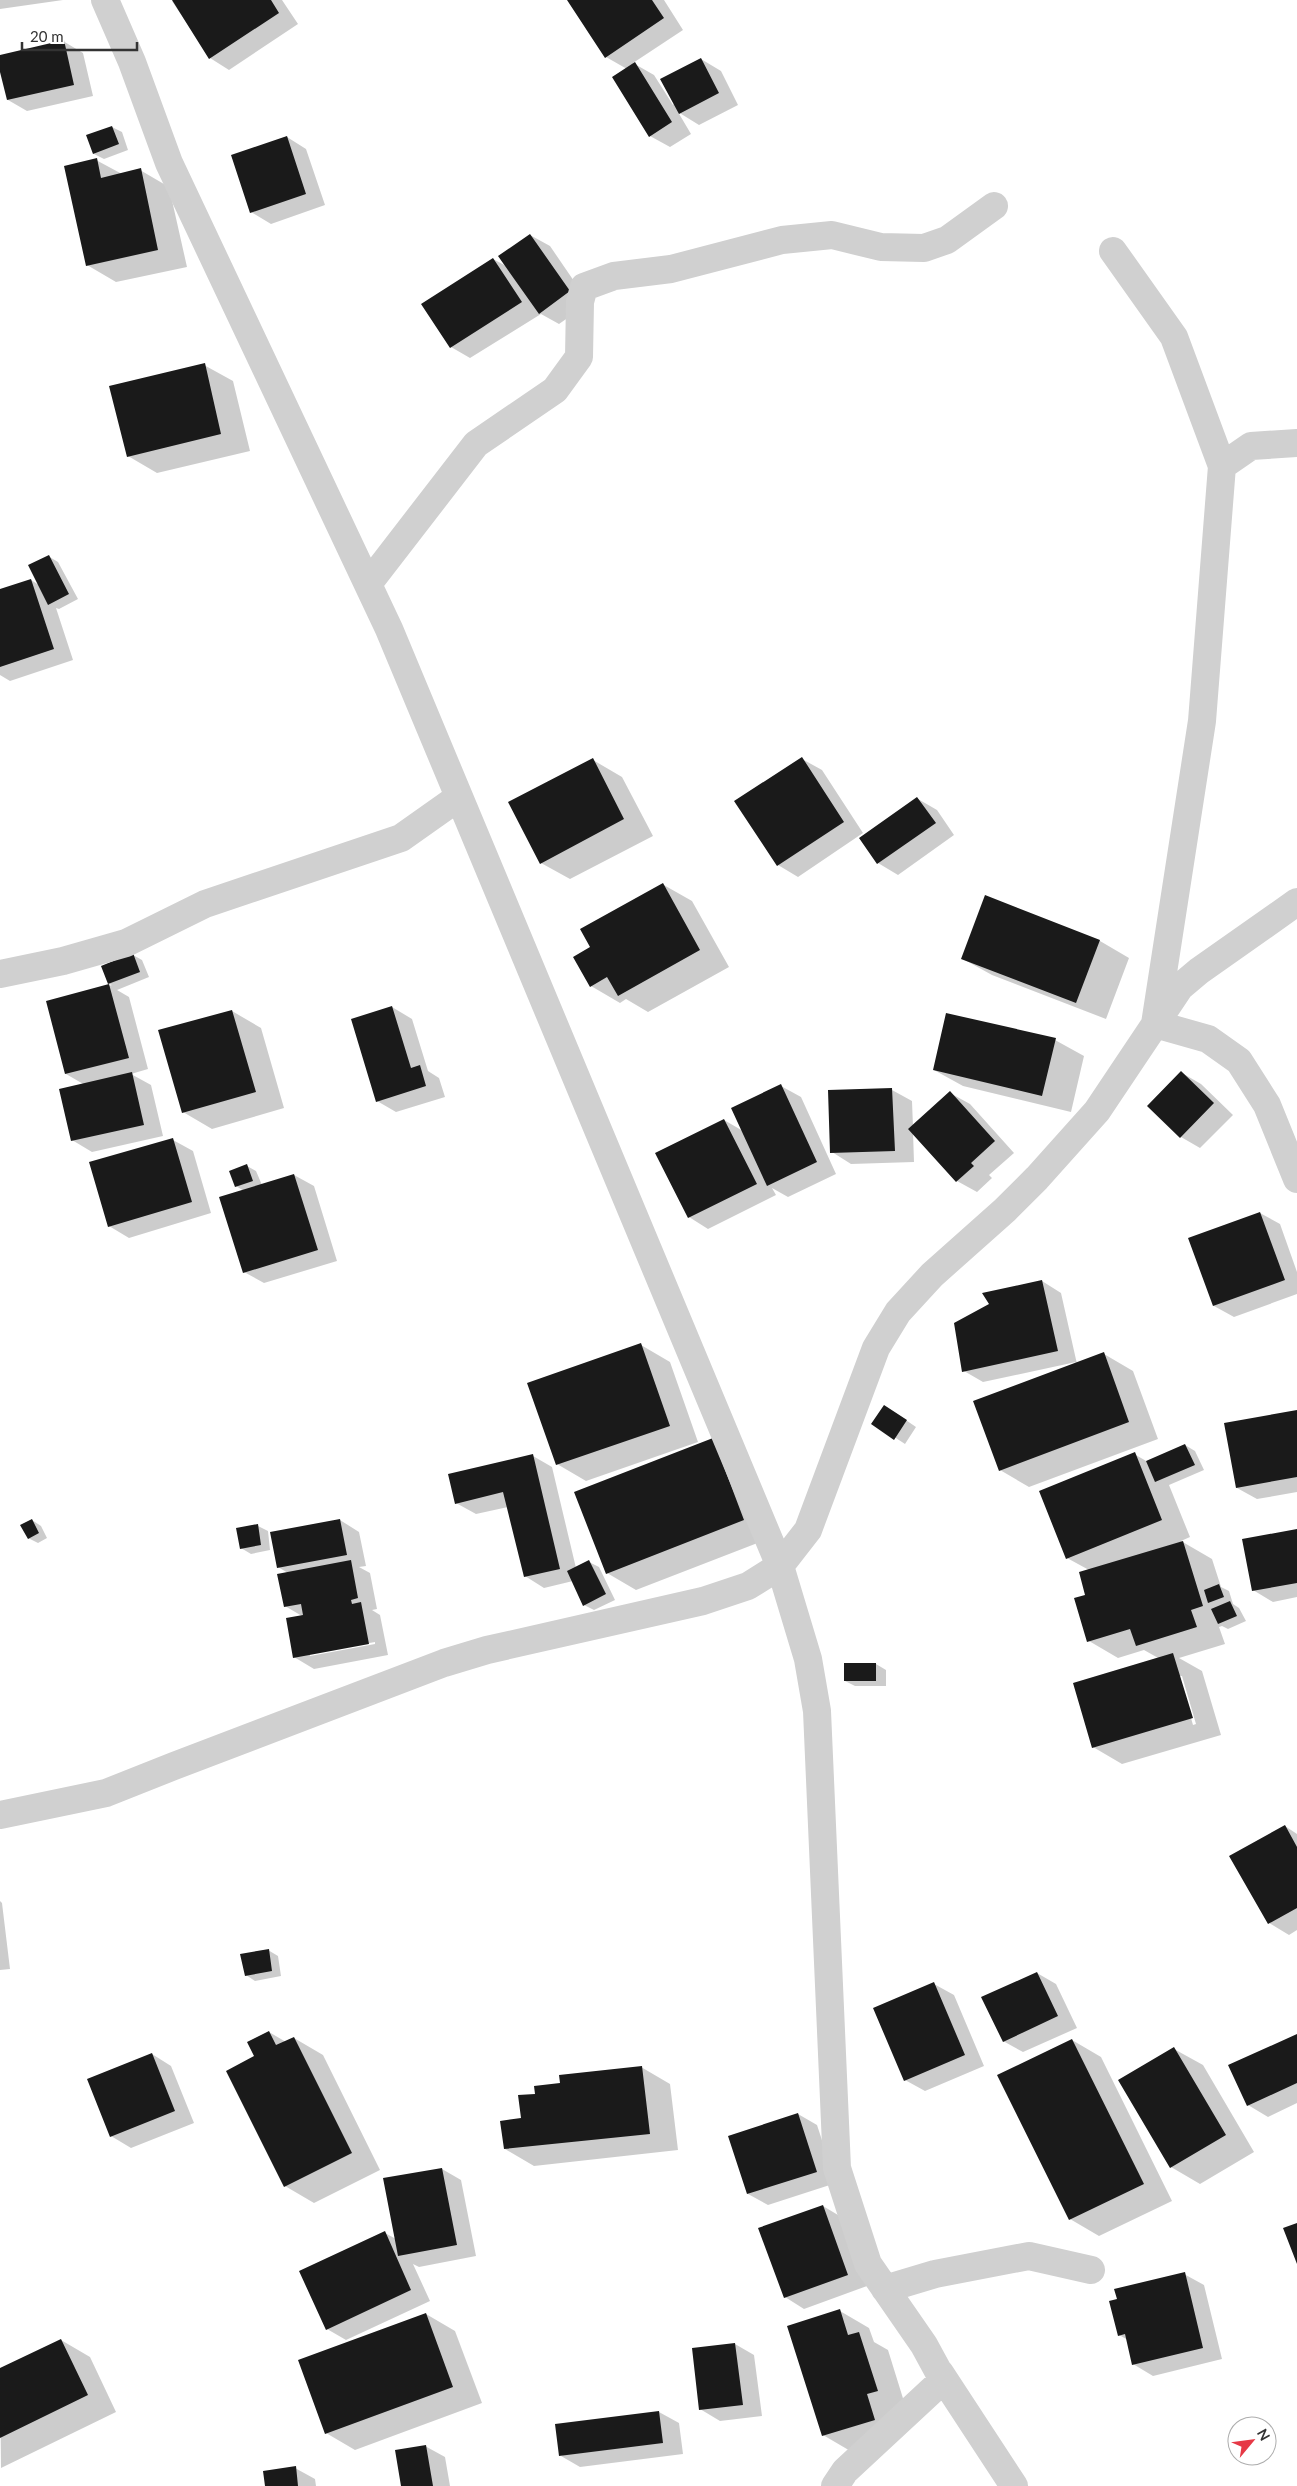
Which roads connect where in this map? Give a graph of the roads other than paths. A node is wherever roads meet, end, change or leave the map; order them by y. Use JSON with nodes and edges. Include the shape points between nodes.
{"nodes":[{"id":1,"x":105,"y":0,"type":"edge"},
{"id":2,"x":994,"y":206,"type":"dead end"},
{"id":3,"x":1113,"y":251,"type":"dead end"},
{"id":4,"x":1297,"y":443,"type":"edge"},
{"id":5,"x":1222,"y":466,"type":"junction"},
{"id":6,"x":368,"y":584,"type":"junction"},
{"id":7,"x":459,"y":797,"type":"junction"},
{"id":8,"x":1297,"y":902,"type":"edge"},
{"id":9,"x":0,"y":974,"type":"edge"},
{"id":10,"x":1155,"y":1024,"type":"junction"},
{"id":11,"x":1297,"y":1179,"type":"edge"},
{"id":12,"x":780,"y":1566,"type":"junction"},
{"id":13,"x":0,"y":1815,"type":"edge"},
{"id":14,"x":1091,"y":2270,"type":"dead end"},
{"id":15,"x":884,"y":2288,"type":"junction"},
{"id":16,"x":940,"y":2373,"type":"junction"},
{"id":17,"x":835,"y":2486,"type":"edge"},
{"id":18,"x":1014,"y":2486,"type":"edge"}],
"edges":[{"from":1,"to":6,"type":"street","via":[[169,163]]},
{"from":2,"to":6,"type":"street","via":[[947,240],[924,248],[881,247],[832,235],[782,240],[671,269],[614,276],[584,287],[580,302],[578,357],[555,390],[476,444]]},
{"from":3,"to":5,"type":"street","via":[[1174,337]]},
{"from":4,"to":5,"type":"street","via":[[1251,446]]},
{"from":5,"to":10,"type":"street","via":[[1202,721]]},
{"from":6,"to":7,"type":"street","via":[[390,629]]},
{"from":7,"to":9,"type":"street","via":[[401,838],[205,904],[126,943]]},
{"from":7,"to":12,"type":"street"},
{"from":8,"to":10,"type":"street","via":[[1199,971],[1180,988]]},
{"from":10,"to":11,"type":"street","via":[[1208,1039],[1239,1061],[1267,1105]]},
{"from":10,"to":12,"type":"street","via":[[1097,1111],[1037,1178],[932,1274],[898,1312],[876,1348],[808,1530]]},
{"from":12,"to":13,"type":"street","via":[[748,1586],[703,1601],[487,1650],[444,1663],[106,1793]]},
{"from":12,"to":15,"type":"street","via":[[808,1659],[817,1711],[837,2168],[868,2264]]},
{"from":14,"to":15,"type":"street","via":[[1029,2256],[953,2270]]},
{"from":15,"to":16,"type":"street"},
{"from":16,"to":17,"type":"street","via":[[943,2380],[845,2471]]},
{"from":16,"to":18,"type":"street"}]}
